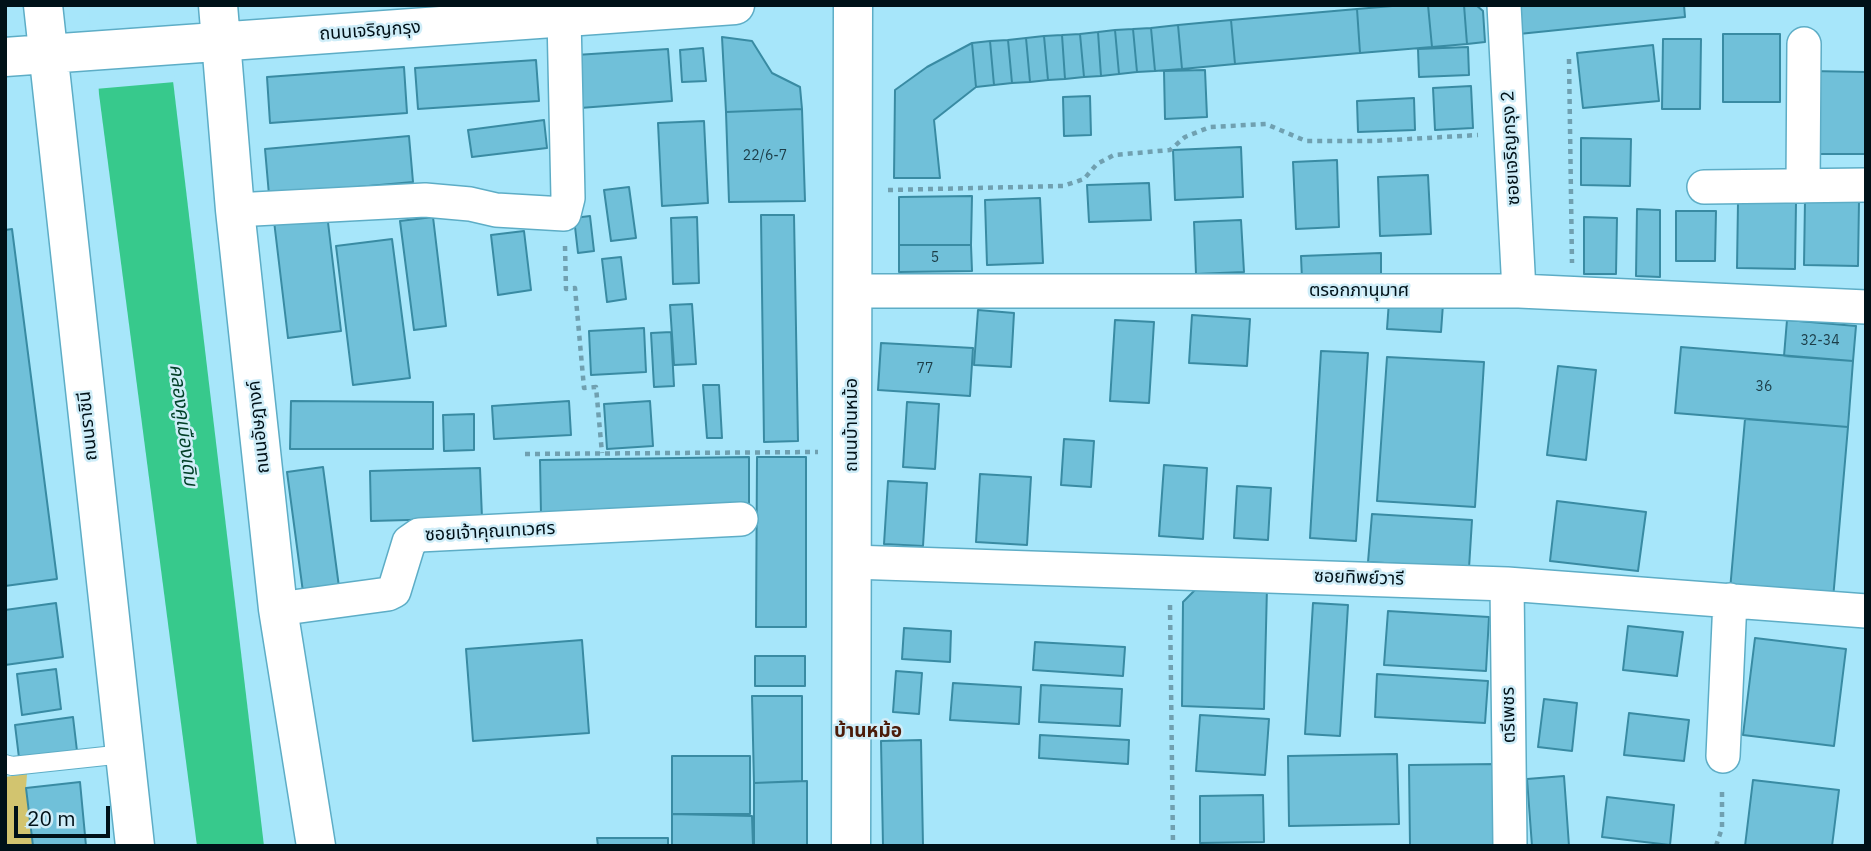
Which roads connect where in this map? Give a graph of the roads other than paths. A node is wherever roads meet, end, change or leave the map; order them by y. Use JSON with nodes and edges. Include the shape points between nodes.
{"nodes":[{"id":1,"x":43,"y":5,"type":"edge"},
{"id":2,"x":735,"y":5,"type":"edge"},
{"id":3,"x":853,"y":5,"type":"edge"},
{"id":4,"x":1504,"y":5,"type":"edge"},
{"id":5,"x":515,"y":13,"type":"edge"},
{"id":6,"x":564,"y":17,"type":"junction"},
{"id":7,"x":208,"y":30,"type":"edge"},
{"id":8,"x":1804,"y":44,"type":"dead end"},
{"id":9,"x":67,"y":53,"type":"junction"},
{"id":10,"x":5,"y":57,"type":"edge"},
{"id":11,"x":1866,"y":185,"type":"edge"},
{"id":12,"x":1803,"y":186,"type":"junction"},
{"id":13,"x":1704,"y":187,"type":"dead end"},
{"id":14,"x":235,"y":210,"type":"junction"},
{"id":15,"x":852,"y":291,"type":"junction"},
{"id":16,"x":1519,"y":291,"type":"junction"},
{"id":17,"x":1866,"y":307,"type":"edge"},
{"id":18,"x":741,"y":519,"type":"dead end"},
{"id":19,"x":852,"y":562,"type":"junction"},
{"id":20,"x":1507,"y":584,"type":"junction"},
{"id":21,"x":1730,"y":600,"type":"junction"},
{"id":22,"x":278,"y":609,"type":"junction"},
{"id":23,"x":1866,"y":611,"type":"edge"},
{"id":24,"x":124,"y":754,"type":"junction"},
{"id":25,"x":1723,"y":756,"type":"road end"},
{"id":26,"x":5,"y":764,"type":"edge"},
{"id":27,"x":135,"y":846,"type":"edge"},
{"id":28,"x":316,"y":846,"type":"edge"},
{"id":29,"x":851,"y":846,"type":"edge"},
{"id":30,"x":1510,"y":846,"type":"edge"}],
"edges":[{"from":1,"to":9,"type":"street","name":"ถนนราชินี"},
{"from":2,"to":6,"type":"street","name":"ถนนเจริญกรุง"},
{"from":3,"to":15,"type":"street","name":"ถนนบ้านหม้อ"},
{"from":4,"to":16,"type":"street","name":"ซอยเจริญกรุง 2"},
{"from":5,"to":6,"type":"street","name":"ถนนเจริญกรุง"},
{"from":5,"to":7,"type":"street","name":"ถนนเจริญกรุง"},
{"from":6,"to":14,"type":"street","via":[[568,198],[564,214],[425,200]]},
{"from":7,"to":9,"type":"street","name":"ถนนเจริญกรุง"},
{"from":7,"to":14,"type":"street","name":"ถนนอัษฎางค์"},
{"from":8,"to":12,"type":"street"},
{"from":9,"to":10,"type":"street","name":"ถนนเจริญกรุง"},
{"from":9,"to":24,"type":"street","name":"ถนนราชินี"},
{"from":11,"to":12,"type":"street"},
{"from":12,"to":13,"type":"street"},
{"from":14,"to":22,"type":"street","name":"ถนนอัษฎางค์"},
{"from":15,"to":16,"type":"street","name":"ตรอกภานุมาศ"},
{"from":15,"to":19,"type":"street","name":"ถนนบ้านหม้อ"},
{"from":16,"to":17,"type":"street","name":"ตรอกภานุมาศ"},
{"from":18,"to":22,"type":"street","name":"ซอยเจ้าคุณเทเวศร","via":[[419,535],[409,542],[394,591]]},
{"from":19,"to":20,"type":"street","name":"ซอยทิพย์วารี"},
{"from":19,"to":29,"type":"street","name":"ถนนบ้านหม้อ"},
{"from":20,"to":21,"type":"street","name":"ซอยทิพย์วารี"},
{"from":20,"to":30,"type":"street","name":"ตรีเพชร"},
{"from":21,"to":23,"type":"street","name":"ซอยทิพย์วารี"},
{"from":21,"to":25,"type":"street"},
{"from":22,"to":28,"type":"street","name":"ถนนอัษฎางค์"},
{"from":24,"to":26,"type":"lane"},
{"from":24,"to":27,"type":"street","name":"ถนนราชินี"}]}
